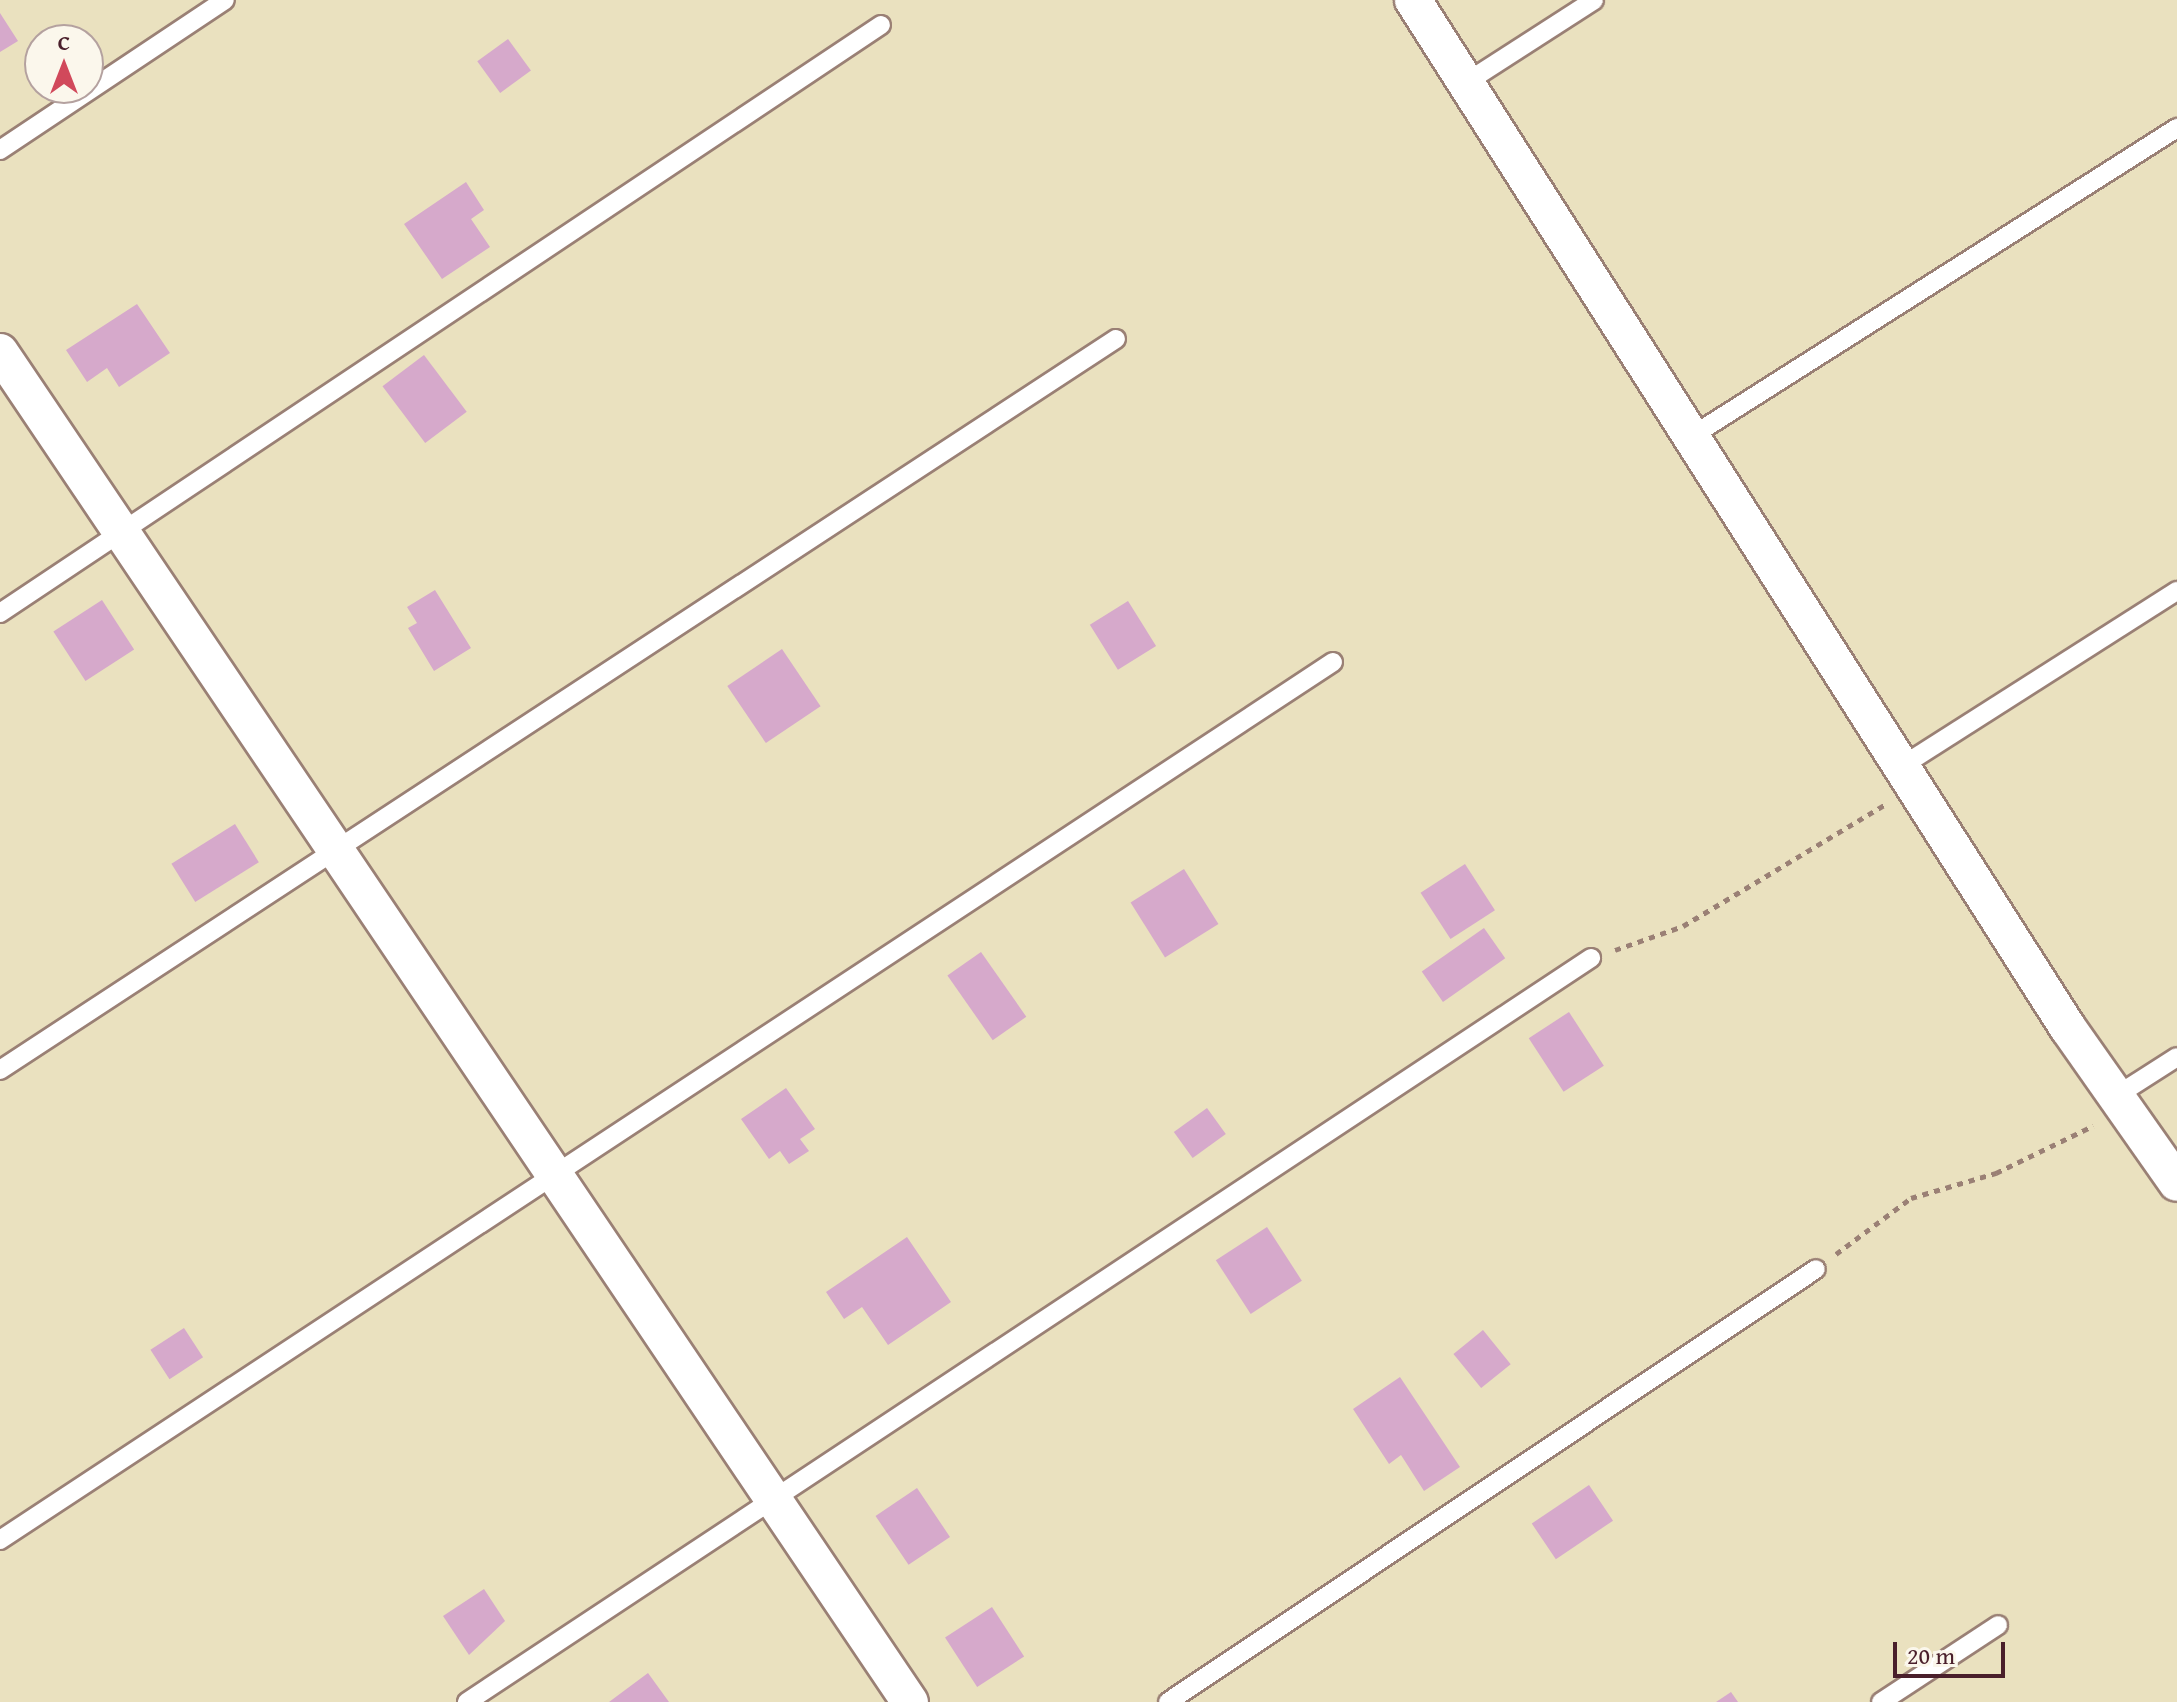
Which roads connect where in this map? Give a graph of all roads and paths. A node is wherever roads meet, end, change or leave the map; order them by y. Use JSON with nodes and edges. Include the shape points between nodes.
{"nodes":[{"id":1,"x":225,"y":0,"type":"edge"},
{"id":2,"x":1413,"y":0,"type":"edge"},
{"id":3,"x":1594,"y":0,"type":"edge"},
{"id":4,"x":881,"y":25,"type":"dead end"},
{"id":5,"x":1467,"y":82,"type":"junction"},
{"id":6,"x":2177,"y":128,"type":"edge"},
{"id":7,"x":0,"y":150,"type":"edge"},
{"id":8,"x":1116,"y":339,"type":"dead end"},
{"id":9,"x":0,"y":352,"type":"edge"},
{"id":10,"x":1692,"y":436,"type":"junction"},
{"id":11,"x":122,"y":534,"type":"junction"},
{"id":12,"x":2177,"y":591,"type":"edge"},
{"id":13,"x":0,"y":613,"type":"edge"},
{"id":14,"x":1333,"y":662,"type":"dead end"},
{"id":15,"x":1907,"y":774,"type":"junction"},
{"id":16,"x":340,"y":852,"type":"junction"},
{"id":17,"x":1591,"y":958,"type":"joint"},
{"id":18,"x":2177,"y":1057,"type":"edge"},
{"id":19,"x":0,"y":1070,"type":"edge"},
{"id":20,"x":2116,"y":1096,"type":"junction"},
{"id":21,"x":559,"y":1176,"type":"junction"},
{"id":22,"x":2177,"y":1183,"type":"edge"},
{"id":23,"x":1816,"y":1269,"type":"joint"},
{"id":24,"x":773,"y":1497,"type":"junction"},
{"id":25,"x":0,"y":1540,"type":"edge"},
{"id":26,"x":1998,"y":1625,"type":"dead end"},
{"id":27,"x":467,"y":1702,"type":"edge"},
{"id":28,"x":910,"y":1702,"type":"edge"},
{"id":29,"x":1168,"y":1702,"type":"edge"},
{"id":30,"x":1881,"y":1702,"type":"edge"}],
"edges":[{"from":1,"to":7,"type":"lane"},
{"from":2,"to":5,"type":"street"},
{"from":3,"to":5,"type":"lane"},
{"from":4,"to":11,"type":"lane"},
{"from":5,"to":10,"type":"street"},
{"from":6,"to":10,"type":"lane"},
{"from":8,"to":16,"type":"lane"},
{"from":9,"to":11,"type":"street"},
{"from":10,"to":15,"type":"street"},
{"from":11,"to":13,"type":"lane"},
{"from":11,"to":16,"type":"street"},
{"from":12,"to":15,"type":"lane"},
{"from":14,"to":21,"type":"lane"},
{"from":15,"to":17,"type":"path","via":[[1683,926]]},
{"from":15,"to":20,"type":"street"},
{"from":16,"to":19,"type":"lane"},
{"from":16,"to":21,"type":"street"},
{"from":17,"to":24,"type":"lane"},
{"from":18,"to":20,"type":"lane"},
{"from":20,"to":22,"type":"street"},
{"from":20,"to":23,"type":"path","via":[[2105,1120],[1996,1173],[1911,1198]]},
{"from":21,"to":24,"type":"street"},
{"from":21,"to":25,"type":"lane"},
{"from":23,"to":29,"type":"lane"},
{"from":24,"to":27,"type":"lane"},
{"from":24,"to":28,"type":"street"},
{"from":26,"to":30,"type":"lane"}]}
